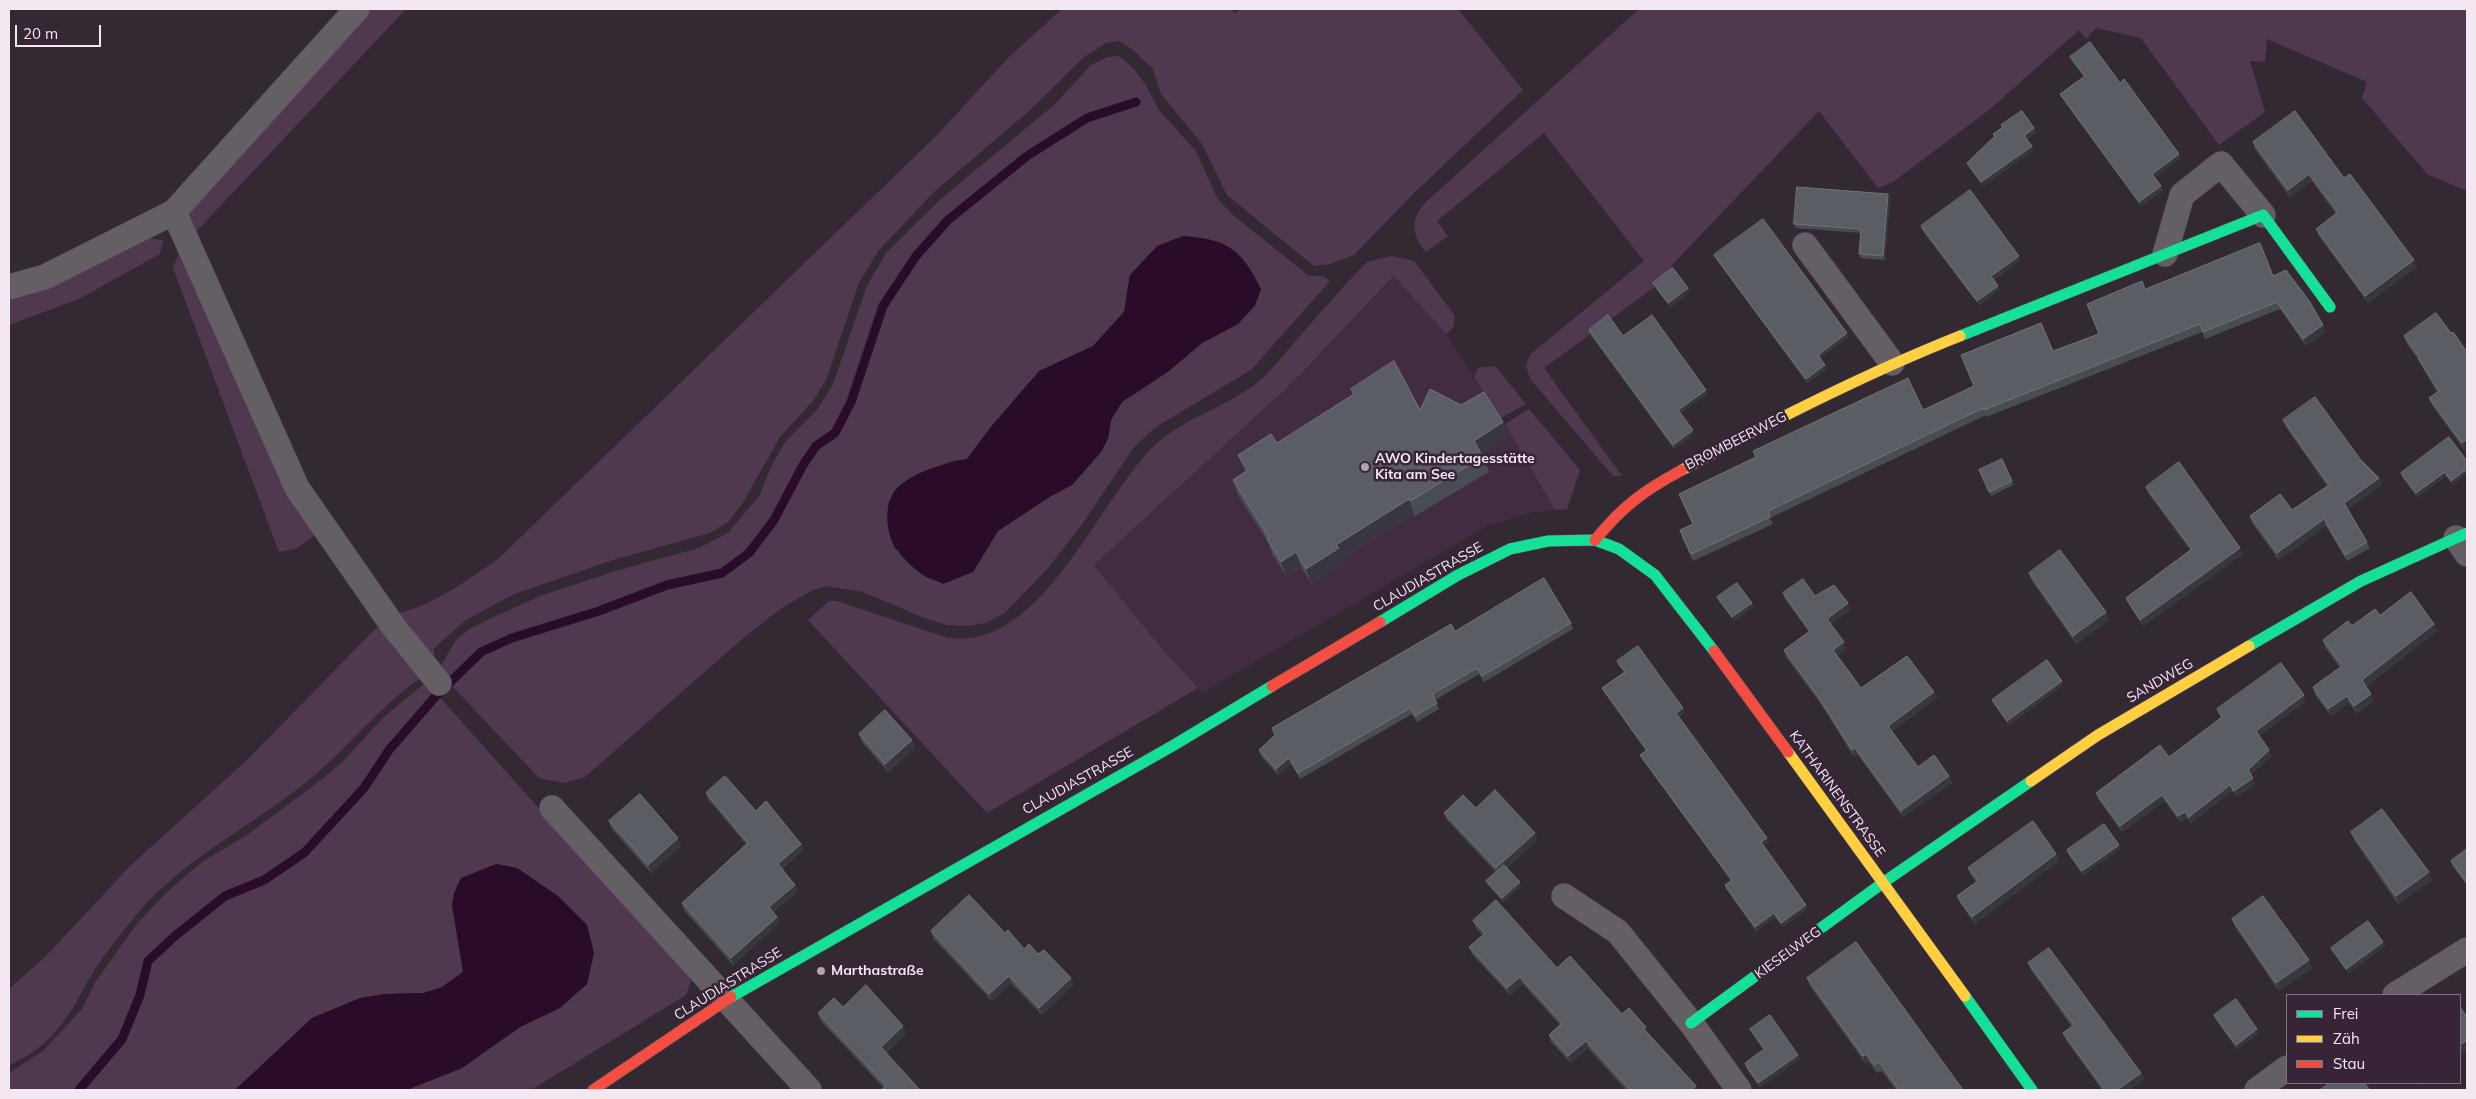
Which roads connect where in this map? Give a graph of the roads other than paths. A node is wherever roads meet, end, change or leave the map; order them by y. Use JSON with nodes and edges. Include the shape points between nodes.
{"nodes":[{"id":1,"x":357,"y":9,"type":"edge"},
{"id":2,"x":174,"y":212,"type":"junction"},
{"id":3,"x":2264,"y":215,"type":"junction"},
{"id":4,"x":1806,"y":246,"type":"dead end"},
{"id":5,"x":2165,"y":254,"type":"junction"},
{"id":6,"x":9,"y":287,"type":"edge"},
{"id":7,"x":2330,"y":307,"type":"dead end"},
{"id":8,"x":1892,"y":363,"type":"junction"},
{"id":9,"x":1595,"y":540,"type":"junction"},
{"id":10,"x":2464,"y":542,"type":"edge"},
{"id":11,"x":439,"y":683,"type":"dead end"},
{"id":12,"x":552,"y":808,"type":"dead end"},
{"id":13,"x":1884,"y":882,"type":"junction"},
{"id":14,"x":1564,"y":896,"type":"dead end"},
{"id":15,"x":2467,"y":950,"type":"edge"},
{"id":16,"x":2397,"y":994,"type":"edge"},
{"id":17,"x":728,"y":999,"type":"junction"},
{"id":18,"x":1691,"y":1023,"type":"junction"},
{"id":19,"x":2286,"y":1069,"type":"edge"},
{"id":20,"x":592,"y":1090,"type":"edge"},
{"id":21,"x":809,"y":1090,"type":"edge"},
{"id":22,"x":1739,"y":1090,"type":"edge"},
{"id":23,"x":2032,"y":1090,"type":"edge"},
{"id":24,"x":2257,"y":1090,"type":"edge"}],
"edges":[{"from":1,"to":2,"type":"street"},
{"from":2,"to":6,"type":"street","via":[[46,277]]},
{"from":2,"to":11,"type":"street","via":[[297,488],[393,626]]},
{"from":3,"to":5,"type":"street","name":"BROMBEERWEG"},
{"from":3,"to":5,"type":"street","via":[[2220,164],[2182,195]]},
{"from":3,"to":7,"type":"street"},
{"from":4,"to":8,"type":"street"},
{"from":5,"to":8,"type":"street","name":"BROMBEERWEG"},
{"from":8,"to":9,"type":"street","name":"BROMBEERWEG","via":[[1646,488],[1613,518]]},
{"from":9,"to":13,"type":"street","name":"KATHARINENSTRASSE","via":[[1619,549],[1655,575]]},
{"from":9,"to":17,"type":"street","name":"CLAUDIASTRASSE","via":[[1548,541],[1510,549],[1458,575],[1174,744]]},
{"from":10,"to":13,"type":"street","name":"SANDWEG","via":[[2361,581],[2098,735]]},
{"from":12,"to":17,"type":"street"},
{"from":13,"to":18,"type":"street","name":"KIESELWEG"},
{"from":13,"to":23,"type":"street","name":"KATHARINENSTRASSE"},
{"from":14,"to":18,"type":"street","via":[[1618,932]]},
{"from":15,"to":16,"type":"street"},
{"from":17,"to":20,"type":"street","name":"CLAUDIASTRASSE"},
{"from":17,"to":21,"type":"street"},
{"from":18,"to":22,"type":"street"},
{"from":19,"to":24,"type":"street"}]}
